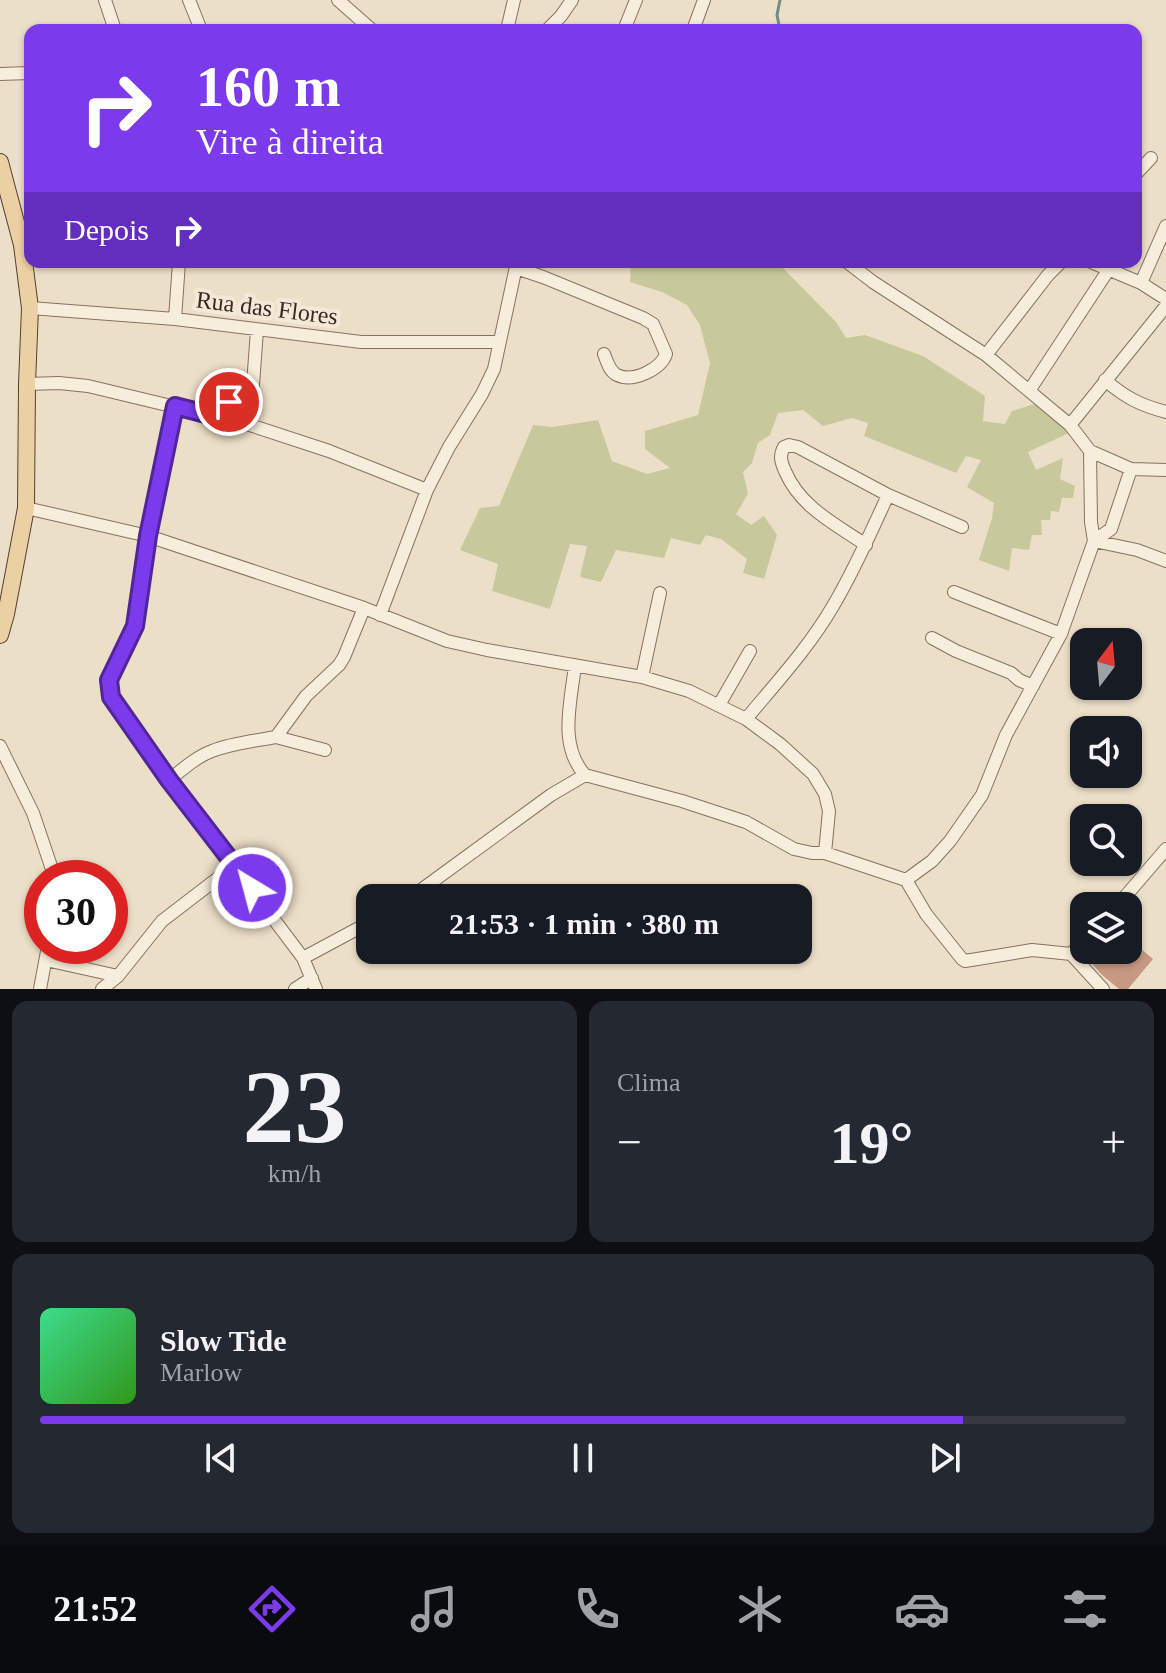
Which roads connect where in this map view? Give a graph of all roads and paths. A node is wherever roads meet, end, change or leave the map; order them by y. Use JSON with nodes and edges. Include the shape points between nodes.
{"nodes":[{"id":1,"x":105,"y":0,"type":"edge"},
{"id":2,"x":189,"y":0,"type":"edge"},
{"id":3,"x":338,"y":0,"type":"edge"},
{"id":4,"x":514,"y":0,"type":"edge"},
{"id":5,"x":572,"y":0,"type":"edge"},
{"id":6,"x":636,"y":0,"type":"edge"},
{"id":7,"x":704,"y":0,"type":"edge"},
{"id":8,"x":113,"y":24,"type":"edge"},
{"id":9,"x":199,"y":24,"type":"edge"},
{"id":10,"x":365,"y":24,"type":"edge"},
{"id":11,"x":508,"y":24,"type":"edge"},
{"id":12,"x":553,"y":24,"type":"edge"},
{"id":13,"x":626,"y":24,"type":"edge"},
{"id":14,"x":695,"y":24,"type":"edge"},
{"id":15,"x":24,"y":73,"type":"edge"},
{"id":16,"x":0,"y":74,"type":"edge"},
{"id":17,"x":1151,"y":158,"type":"dead end"},
{"id":18,"x":0,"y":162,"type":"edge"},
{"id":19,"x":1142,"y":168,"type":"edge"},
{"id":20,"x":1166,"y":226,"type":"edge"},
{"id":21,"x":24,"y":261,"type":"edge"},
{"id":22,"x":25,"y":268,"type":"edge"},
{"id":23,"x":179,"y":268,"type":"edge"},
{"id":24,"x":516,"y":268,"type":"edge"},
{"id":25,"x":524,"y":268,"type":"edge"},
{"id":26,"x":855,"y":268,"type":"edge"},
{"id":27,"x":1043,"y":268,"type":"edge"},
{"id":28,"x":1055,"y":268,"type":"edge"},
{"id":29,"x":1109,"y":269,"type":"joint"},
{"id":30,"x":1048,"y":275,"type":"junction"},
{"id":31,"x":1141,"y":283,"type":"junction"},
{"id":32,"x":1166,"y":299,"type":"edge"},
{"id":33,"x":1166,"y":306,"type":"edge"},
{"id":34,"x":30,"y":308,"type":"junction"},
{"id":35,"x":175,"y":319,"type":"junction"},
{"id":36,"x":257,"y":330,"type":"junction"},
{"id":37,"x":499,"y":342,"type":"junction"},
{"id":38,"x":604,"y":354,"type":"dead end"},
{"id":39,"x":986,"y":355,"type":"junction"},
{"id":40,"x":1105,"y":380,"type":"junction"},
{"id":41,"x":27,"y":384,"type":"junction"},
{"id":42,"x":253,"y":391,"type":"junction"},
{"id":43,"x":1029,"y":391,"type":"junction"},
{"id":44,"x":175,"y":406,"type":"junction"},
{"id":45,"x":1166,"y":412,"type":"edge"},
{"id":46,"x":206,"y":414,"type":"junction"},
{"id":47,"x":250,"y":425,"type":"junction"},
{"id":48,"x":1070,"y":425,"type":"junction"},
{"id":49,"x":1090,"y":451,"type":"junction"},
{"id":50,"x":1131,"y":469,"type":"junction"},
{"id":51,"x":1166,"y":470,"type":"edge"},
{"id":52,"x":427,"y":490,"type":"junction"},
{"id":53,"x":888,"y":495,"type":"junction"},
{"id":54,"x":26,"y":508,"type":"junction"},
{"id":55,"x":962,"y":527,"type":"dead end"},
{"id":56,"x":148,"y":536,"type":"junction"},
{"id":57,"x":1094,"y":541,"type":"junction"},
{"id":58,"x":866,"y":545,"type":"junction"},
{"id":59,"x":1166,"y":561,"type":"edge"},
{"id":60,"x":954,"y":592,"type":"dead end"},
{"id":61,"x":660,"y":593,"type":"dead end"},
{"id":62,"x":364,"y":608,"type":"junction"},
{"id":63,"x":380,"y":615,"type":"junction"},
{"id":64,"x":1061,"y":634,"type":"junction"},
{"id":65,"x":0,"y":635,"type":"edge"},
{"id":66,"x":932,"y":638,"type":"dead end"},
{"id":67,"x":750,"y":651,"type":"dead end"},
{"id":68,"x":575,"y":665,"type":"junction"},
{"id":69,"x":642,"y":677,"type":"junction"},
{"id":70,"x":1033,"y":686,"type":"junction"},
{"id":71,"x":719,"y":705,"type":"junction"},
{"id":72,"x":746,"y":719,"type":"junction"},
{"id":73,"x":276,"y":737,"type":"junction"},
{"id":74,"x":0,"y":746,"type":"edge"},
{"id":75,"x":325,"y":750,"type":"dead end"},
{"id":76,"x":585,"y":775,"type":"junction"},
{"id":77,"x":169,"y":780,"type":"junction"},
{"id":78,"x":1166,"y":849,"type":"edge"},
{"id":79,"x":825,"y":853,"type":"junction"},
{"id":80,"x":49,"y":860,"type":"edge"},
{"id":81,"x":235,"y":865,"type":"junction"},
{"id":82,"x":906,"y":880,"type":"junction"},
{"id":83,"x":429,"y":884,"type":"edge"},
{"id":84,"x":1129,"y":892,"type":"edge"},
{"id":85,"x":356,"y":930,"type":"edge"},
{"id":86,"x":1070,"y":954,"type":"edge"},
{"id":87,"x":303,"y":958,"type":"junction"},
{"id":88,"x":45,"y":964,"type":"edge"},
{"id":89,"x":64,"y":964,"type":"edge"},
{"id":90,"x":1080,"y":964,"type":"edge"},
{"id":91,"x":118,"y":976,"type":"junction"},
{"id":92,"x":314,"y":984,"type":"edge"},
{"id":93,"x":40,"y":989,"type":"edge"},
{"id":94,"x":102,"y":989,"type":"edge"},
{"id":95,"x":295,"y":989,"type":"edge"},
{"id":96,"x":1103,"y":989,"type":"edge"}],
"edges":[{"from":1,"to":8,"type":"street"},
{"from":2,"to":9,"type":"street"},
{"from":3,"to":10,"type":"street"},
{"from":4,"to":11,"type":"street"},
{"from":5,"to":12,"type":"street"},
{"from":6,"to":13,"type":"street"},
{"from":7,"to":14,"type":"street"},
{"from":15,"to":16,"type":"street"},
{"from":17,"to":19,"type":"street"},
{"from":18,"to":21,"type":"main road"},
{"from":20,"to":31,"type":"street"},
{"from":22,"to":34,"type":"main road"},
{"from":23,"to":35,"type":"street"},
{"from":24,"to":37,"type":"street"},
{"from":25,"to":38,"type":"street","via":[[653,324],[666,354],[661,364],[626,378],[611,370]]},
{"from":26,"to":39,"type":"street"},
{"from":27,"to":30,"type":"street"},
{"from":28,"to":30,"type":"street"},
{"from":29,"to":31,"type":"street"},
{"from":29,"to":43,"type":"street"},
{"from":30,"to":39,"type":"street"},
{"from":31,"to":32,"type":"street"},
{"from":33,"to":40,"type":"street"},
{"from":34,"to":35,"type":"street","name":"Rua das Flores"},
{"from":34,"to":41,"type":"main road"},
{"from":35,"to":36,"type":"street","name":"Rua das Flores"},
{"from":36,"to":37,"type":"street","name":"Rua das Flores","via":[[361,342]]},
{"from":36,"to":42,"type":"street"},
{"from":37,"to":52,"type":"street","via":[[486,387]]},
{"from":39,"to":43,"type":"street"},
{"from":40,"to":45,"type":"street","via":[[1123,396]]},
{"from":40,"to":48,"type":"street"},
{"from":41,"to":44,"type":"street","via":[[75,384]]},
{"from":41,"to":54,"type":"main road"},
{"from":42,"to":46,"type":"street"},
{"from":42,"to":47,"type":"street"},
{"from":43,"to":48,"type":"street"},
{"from":44,"to":46,"type":"street"},
{"from":44,"to":56,"type":"street"},
{"from":46,"to":47,"type":"street"},
{"from":47,"to":52,"type":"street"},
{"from":48,"to":49,"type":"street"},
{"from":49,"to":50,"type":"street"},
{"from":49,"to":57,"type":"street"},
{"from":50,"to":51,"type":"street"},
{"from":50,"to":57,"type":"street","via":[[1111,529]]},
{"from":52,"to":63,"type":"street"},
{"from":53,"to":55,"type":"street"},
{"from":53,"to":58,"type":"street"},
{"from":53,"to":58,"type":"street","via":[[798,447],[789,445],[781,451],[798,495]]},
{"from":54,"to":56,"type":"street"},
{"from":54,"to":65,"type":"main road"},
{"from":56,"to":62,"type":"street"},
{"from":56,"to":77,"type":"street","via":[[135,626],[108,685]]},
{"from":57,"to":59,"type":"street"},
{"from":57,"to":64,"type":"street"},
{"from":58,"to":72,"type":"street","via":[[832,608]]},
{"from":60,"to":64,"type":"street"},
{"from":61,"to":69,"type":"street"},
{"from":62,"to":63,"type":"street"},
{"from":62,"to":73,"type":"street","via":[[339,665],[306,696]]},
{"from":63,"to":68,"type":"street","via":[[447,641]]},
{"from":64,"to":70,"type":"street"},
{"from":66,"to":70,"type":"street"},
{"from":67,"to":71,"type":"street"},
{"from":68,"to":69,"type":"street"},
{"from":68,"to":76,"type":"street","via":[[569,746]]},
{"from":69,"to":71,"type":"street"},
{"from":70,"to":82,"type":"street","via":[[982,795],[950,841]]},
{"from":71,"to":72,"type":"street"},
{"from":72,"to":79,"type":"street","via":[[813,774],[825,794]]},
{"from":73,"to":75,"type":"street"},
{"from":73,"to":77,"type":"street","via":[[211,751]]},
{"from":74,"to":80,"type":"street"},
{"from":76,"to":79,"type":"street","via":[[746,822],[794,849]]},
{"from":76,"to":83,"type":"street"},
{"from":77,"to":81,"type":"street"},
{"from":78,"to":84,"type":"street"},
{"from":79,"to":82,"type":"street"},
{"from":81,"to":87,"type":"street"},
{"from":81,"to":91,"type":"street","via":[[162,921]]},
{"from":82,"to":86,"type":"street","via":[[965,961],[1032,950]]},
{"from":85,"to":87,"type":"street"},
{"from":87,"to":92,"type":"street"},
{"from":88,"to":93,"type":"street"},
{"from":89,"to":91,"type":"street"},
{"from":90,"to":96,"type":"street"},
{"from":91,"to":94,"type":"street"},
{"from":92,"to":95,"type":"street"}]}
